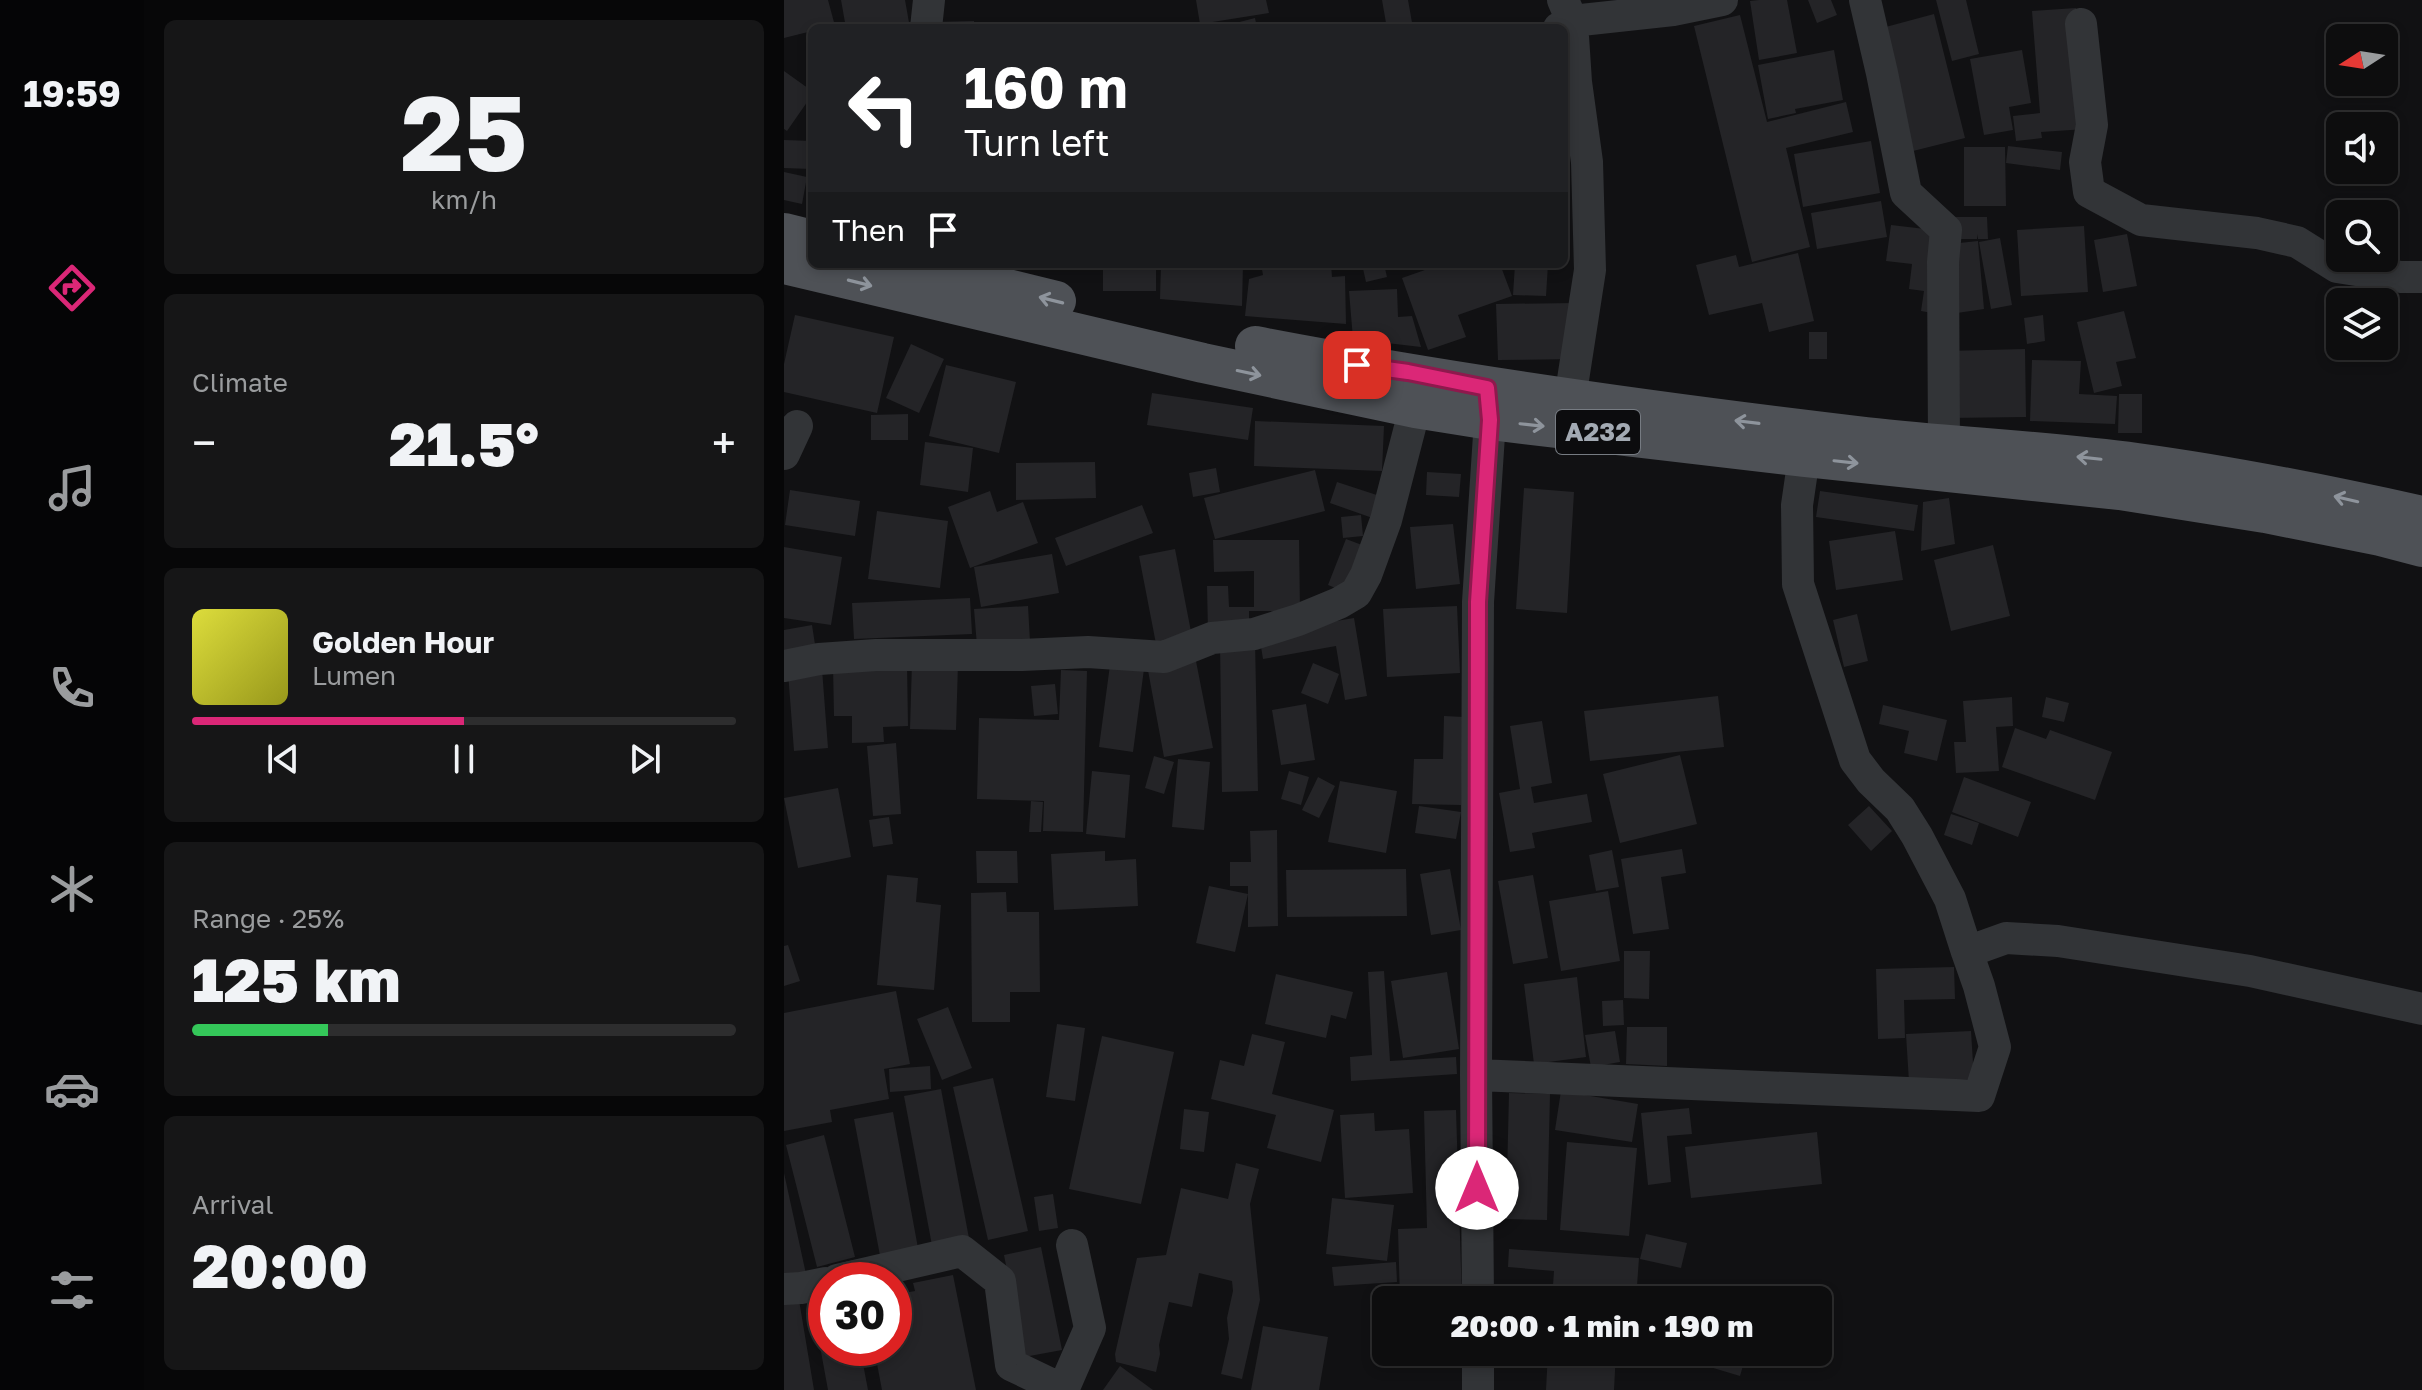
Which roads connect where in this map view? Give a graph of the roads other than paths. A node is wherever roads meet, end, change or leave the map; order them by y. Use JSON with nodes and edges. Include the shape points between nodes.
{"nodes":[{"id":1,"x":929,"y":0,"type":"edge"},
{"id":2,"x":1722,"y":0,"type":"edge"},
{"id":3,"x":1865,"y":0,"type":"edge"},
{"id":4,"x":1564,"y":16,"type":"edge"},
{"id":5,"x":926,"y":24,"type":"edge"},
{"id":6,"x":2081,"y":24,"type":"dead end"},
{"id":7,"x":1568,"y":38,"type":"edge"},
{"id":8,"x":784,"y":233,"type":"edge"},
{"id":9,"x":808,"y":239,"type":"edge"},
{"id":10,"x":784,"y":264,"type":"edge"},
{"id":11,"x":960,"y":269,"type":"edge"},
{"id":12,"x":2422,"y":277,"type":"edge"},
{"id":13,"x":1570,"y":399,"type":"junction"},
{"id":14,"x":1488,"y":404,"type":"junction"},
{"id":15,"x":1415,"y":408,"type":"junction"},
{"id":16,"x":1944,"y":444,"type":"junction"},
{"id":17,"x":1804,"y":457,"type":"junction"},
{"id":18,"x":2422,"y":516,"type":"edge"},
{"id":19,"x":2422,"y":547,"type":"edge"},
{"id":20,"x":784,"y":666,"type":"edge"},
{"id":21,"x":1967,"y":952,"type":"junction"},
{"id":22,"x":2422,"y":1009,"type":"edge"},
{"id":23,"x":1476,"y":1075,"type":"junction"},
{"id":24,"x":1072,"y":1245,"type":"dead end"},
{"id":25,"x":912,"y":1263,"type":"edge"},
{"id":26,"x":1478,"y":1286,"type":"edge"},
{"id":27,"x":808,"y":1287,"type":"edge"},
{"id":28,"x":784,"y":1289,"type":"edge"},
{"id":29,"x":1478,"y":1366,"type":"edge"},
{"id":30,"x":1478,"y":1390,"type":"edge"}],
"edges":[{"from":1,"to":5,"type":"street"},
{"from":2,"to":4,"type":"street","via":[[1673,10]]},
{"from":3,"to":16,"type":"street","via":[[1906,193],[1946,230]]},
{"from":6,"to":12,"type":"street","via":[[2092,125],[2085,162],[2089,192],[2141,220],[2257,233],[2297,242],[2337,267]]},
{"from":7,"to":13,"type":"street","via":[[1587,162],[1590,270]]},
{"from":8,"to":9,"type":"main road"},
{"from":10,"to":15,"type":"main road","number":"A232","one_way":true},
{"from":14,"to":11,"type":"main road","number":"A232","one_way":true,"via":[[1177,331]]},
{"from":13,"to":14,"type":"main road","number":"A232"},
{"from":16,"to":13,"type":"main road","number":"A232","one_way":true},
{"from":14,"to":15,"type":"main road","number":"A232"},
{"from":14,"to":17,"type":"main road","number":"A232","one_way":true},
{"from":14,"to":23,"type":"street","via":[[1478,602]]},
{"from":15,"to":20,"type":"street","via":[[1366,575],[1356,593],[1339,603],[1254,634],[1212,638],[1164,657],[1088,652],[876,655]]},
{"from":18,"to":16,"type":"main road","number":"A232","one_way":true,"via":[[2149,465]]},
{"from":17,"to":19,"type":"main road","number":"A232","one_way":true,"via":[[2120,490],[2265,513]]},
{"from":17,"to":21,"type":"street","via":[[1797,505],[1798,584],[1855,760],[1917,836],[1950,899]]},
{"from":21,"to":22,"type":"street","via":[[2006,938],[2058,941],[2250,971]]},
{"from":21,"to":23,"type":"street","via":[[1995,1047],[1979,1096]]},
{"from":23,"to":26,"type":"street"},
{"from":24,"to":25,"type":"street","via":[[1090,1328],[1063,1390],[1011,1365],[1000,1281],[962,1251]]},
{"from":27,"to":28,"type":"street"},
{"from":29,"to":30,"type":"street"}]}
